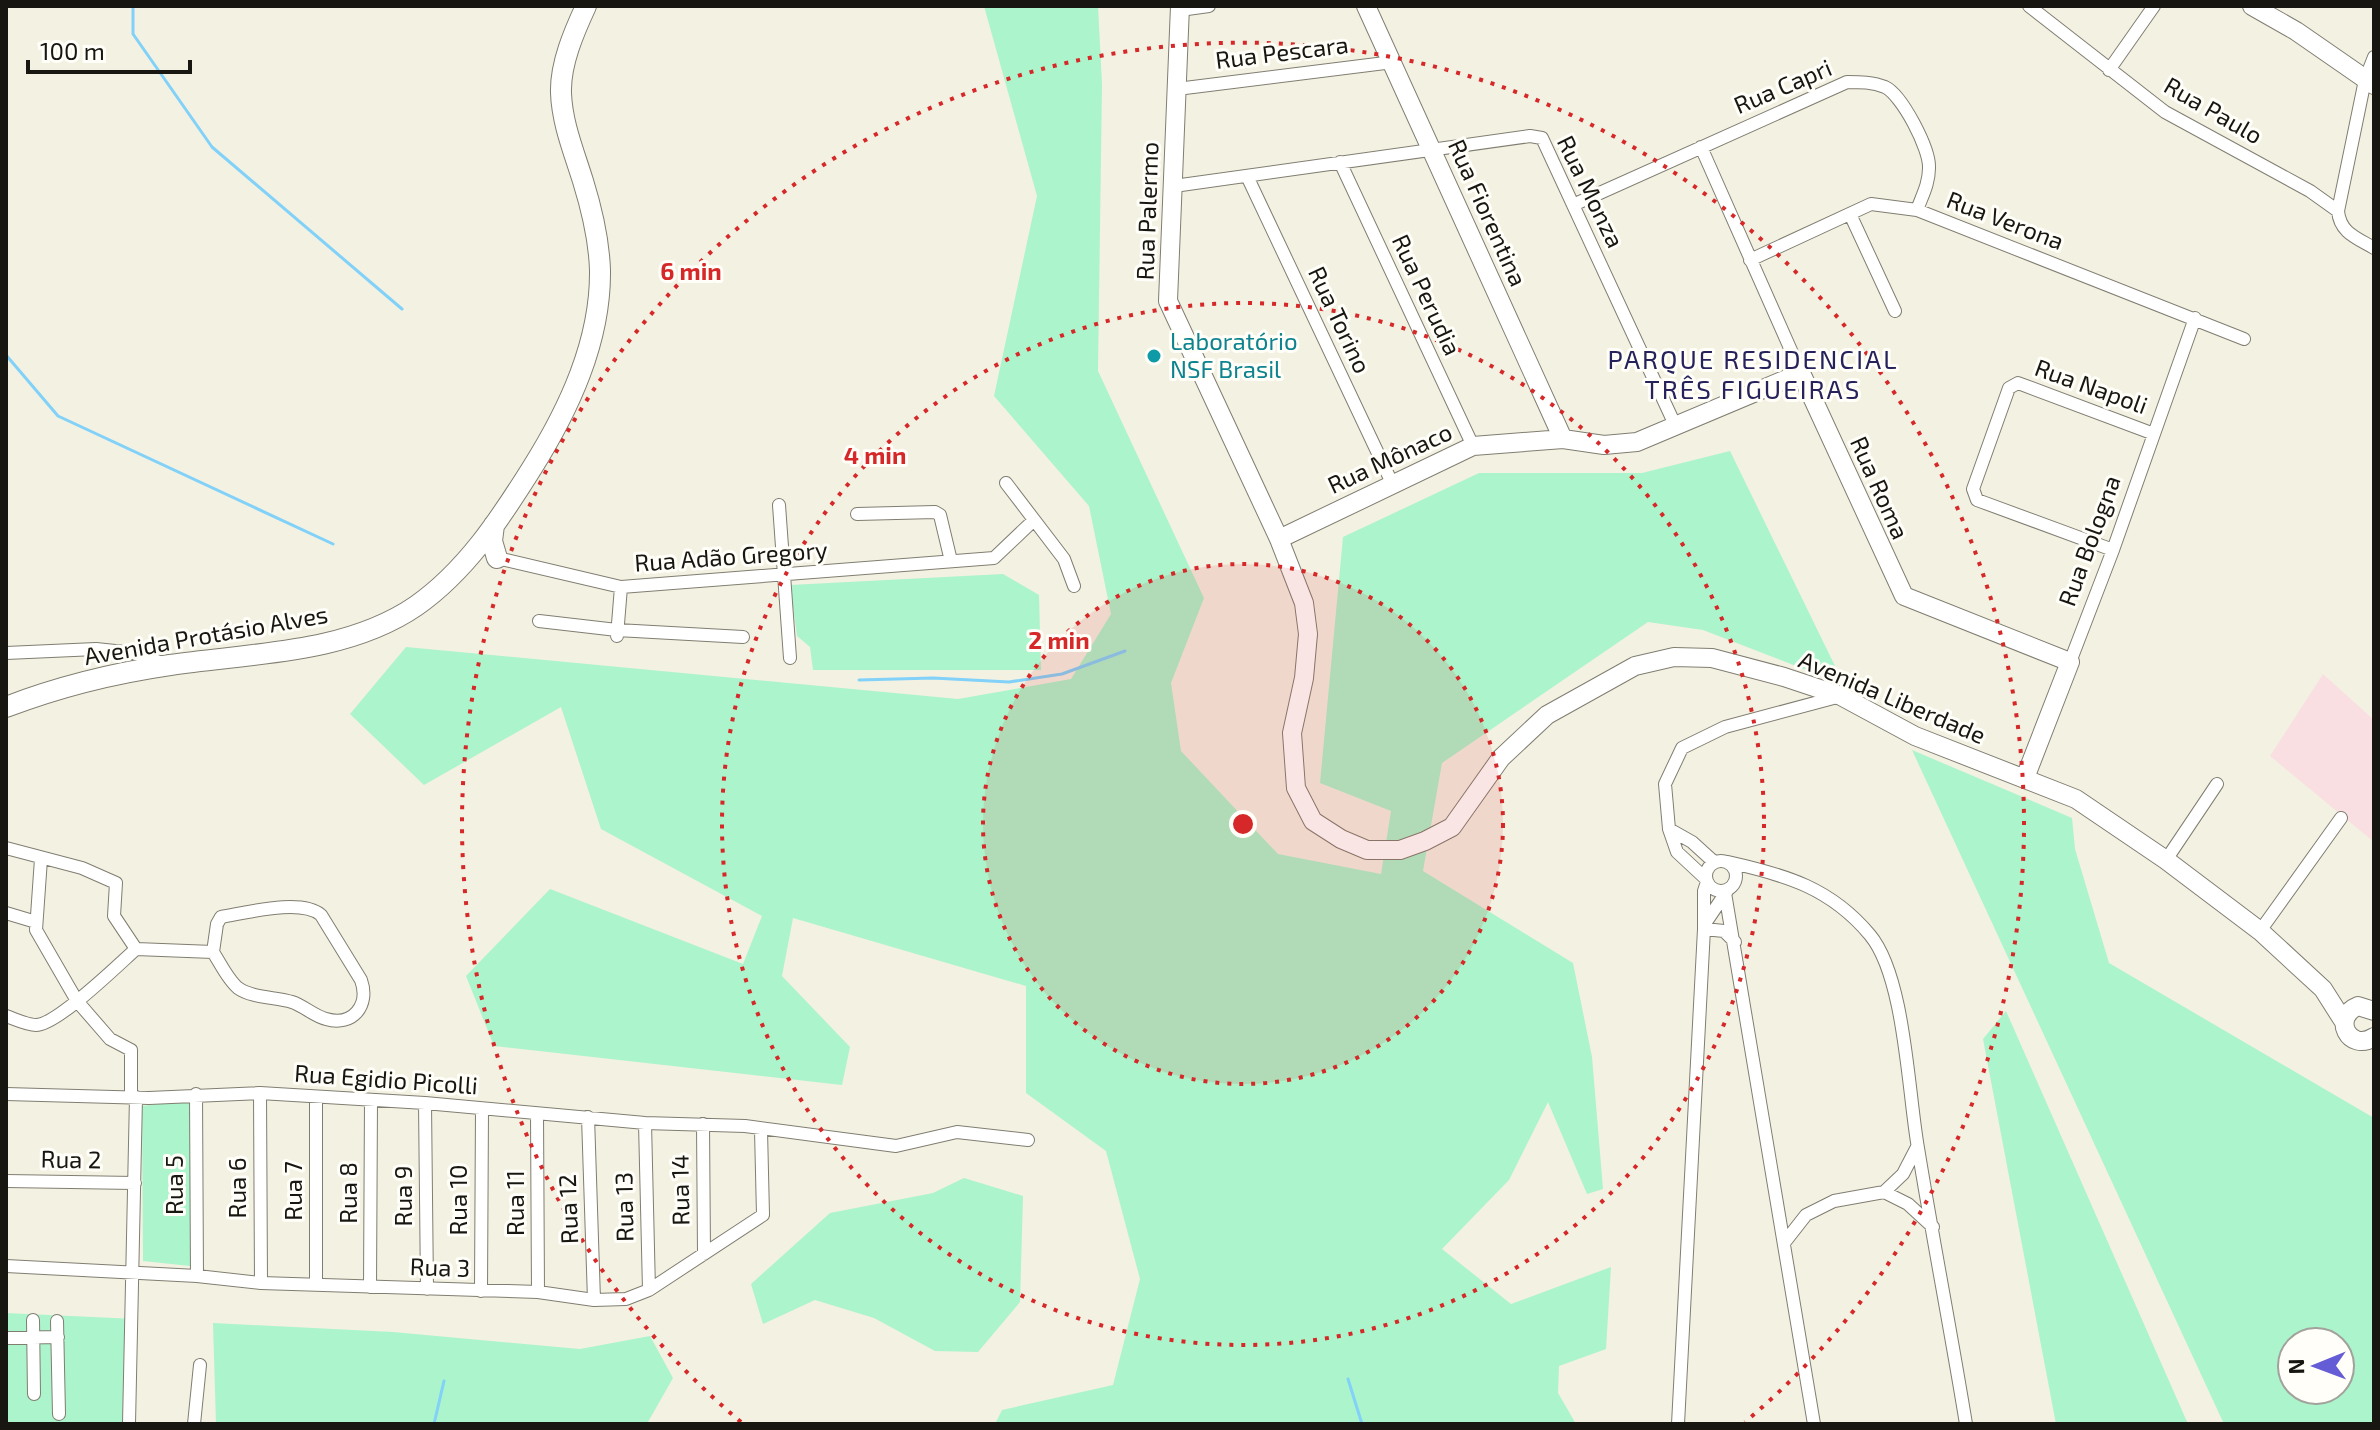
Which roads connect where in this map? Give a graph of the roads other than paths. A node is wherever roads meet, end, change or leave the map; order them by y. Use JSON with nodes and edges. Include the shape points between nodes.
{"nodes":[{"id":1,"x":586,"y":6,"type":"edge"},
{"id":2,"x":1209,"y":6,"type":"edge"},
{"id":3,"x":1366,"y":6,"type":"edge"},
{"id":4,"x":2029,"y":6,"type":"edge"},
{"id":5,"x":2154,"y":6,"type":"edge"},
{"id":6,"x":2257,"y":7,"type":"edge"},
{"id":7,"x":1180,"y":8,"type":"edge"},
{"id":8,"x":2374,"y":57,"type":"edge"},
{"id":9,"x":1393,"y":62,"type":"junction"},
{"id":10,"x":2109,"y":70,"type":"junction"},
{"id":11,"x":2370,"y":83,"type":"edge"},
{"id":12,"x":1177,"y":89,"type":"junction"},
{"id":13,"x":1701,"y":147,"type":"junction"},
{"id":14,"x":1432,"y":149,"type":"junction"},
{"id":15,"x":1340,"y":162,"type":"junction"},
{"id":16,"x":1247,"y":176,"type":"junction"},
{"id":17,"x":1174,"y":186,"type":"junction"},
{"id":18,"x":1573,"y":205,"type":"junction"},
{"id":19,"x":1917,"y":210,"type":"junction"},
{"id":20,"x":2338,"y":211,"type":"junction"},
{"id":21,"x":1850,"y":214,"type":"junction"},
{"id":22,"x":2374,"y":248,"type":"edge"},
{"id":23,"x":1750,"y":260,"type":"junction"},
{"id":24,"x":1895,"y":311,"type":"dead end"},
{"id":25,"x":2195,"y":318,"type":"junction"},
{"id":26,"x":2244,"y":339,"type":"dead end"},
{"id":27,"x":1801,"y":373,"type":"junction"},
{"id":28,"x":1676,"y":427,"type":"junction"},
{"id":29,"x":2154,"y":434,"type":"junction"},
{"id":30,"x":1563,"y":439,"type":"junction"},
{"id":31,"x":1473,"y":446,"type":"junction"},
{"id":32,"x":1006,"y":483,"type":"dead end"},
{"id":33,"x":1392,"y":483,"type":"junction"},
{"id":34,"x":779,"y":505,"type":"dead end"},
{"id":35,"x":857,"y":514,"type":"dead end"},
{"id":36,"x":1034,"y":520,"type":"junction"},
{"id":37,"x":494,"y":525,"type":"junction"},
{"id":38,"x":1279,"y":539,"type":"junction"},
{"id":39,"x":2113,"y":550,"type":"junction"},
{"id":40,"x":475,"y":553,"type":"junction"},
{"id":41,"x":497,"y":558,"type":"junction"},
{"id":42,"x":951,"y":561,"type":"junction"},
{"id":43,"x":782,"y":576,"type":"junction"},
{"id":44,"x":1074,"y":586,"type":"dead end"},
{"id":45,"x":621,"y":587,"type":"junction"},
{"id":46,"x":539,"y":621,"type":"dead end"},
{"id":47,"x":617,"y":634,"type":"junction"},
{"id":48,"x":743,"y":637,"type":"dead end"},
{"id":49,"x":6,"y":653,"type":"edge"},
{"id":50,"x":790,"y":658,"type":"dead end"},
{"id":51,"x":2070,"y":662,"type":"junction"},
{"id":52,"x":168,"y":665,"type":"junction"},
{"id":53,"x":1841,"y":696,"type":"junction"},
{"id":54,"x":6,"y":707,"type":"edge"},
{"id":55,"x":2025,"y":778,"type":"junction"},
{"id":56,"x":2217,"y":784,"type":"dead end"},
{"id":57,"x":2341,"y":818,"type":"dead end"},
{"id":58,"x":1669,"y":829,"type":"junction"},
{"id":59,"x":6,"y":848,"type":"edge"},
{"id":60,"x":41,"y":859,"type":"junction"},
{"id":61,"x":2166,"y":860,"type":"junction"},
{"id":62,"x":1721,"y":862,"type":"junction"},
{"id":63,"x":1768,"y":871,"type":"junction"},
{"id":64,"x":1736,"y":877,"type":"junction"},
{"id":65,"x":1706,"y":881,"type":"junction"},
{"id":66,"x":1726,"y":891,"type":"junction"},
{"id":67,"x":6,"y":913,"type":"edge"},
{"id":68,"x":36,"y":922,"type":"junction"},
{"id":69,"x":1704,"y":927,"type":"junction"},
{"id":70,"x":2260,"y":931,"type":"junction"},
{"id":71,"x":1735,"y":942,"type":"junction"},
{"id":72,"x":136,"y":949,"type":"junction"},
{"id":73,"x":213,"y":952,"type":"junction"},
{"id":74,"x":2323,"y":989,"type":"junction"},
{"id":75,"x":77,"y":1001,"type":"junction"},
{"id":76,"x":2367,"y":1004,"type":"edge"},
{"id":77,"x":6,"y":1016,"type":"edge"},
{"id":78,"x":2344,"y":1022,"type":"junction"},
{"id":79,"x":2371,"y":1041,"type":"edge"},
{"id":80,"x":260,"y":1093,"type":"junction"},
{"id":81,"x":6,"y":1094,"type":"edge"},
{"id":82,"x":196,"y":1094,"type":"junction"},
{"id":83,"x":134,"y":1097,"type":"junction"},
{"id":84,"x":316,"y":1097,"type":"junction"},
{"id":85,"x":371,"y":1100,"type":"junction"},
{"id":86,"x":425,"y":1103,"type":"junction"},
{"id":87,"x":482,"y":1109,"type":"junction"},
{"id":88,"x":537,"y":1114,"type":"junction"},
{"id":89,"x":588,"y":1117,"type":"junction"},
{"id":90,"x":645,"y":1123,"type":"junction"},
{"id":91,"x":703,"y":1124,"type":"junction"},
{"id":92,"x":761,"y":1130,"type":"junction"},
{"id":93,"x":1028,"y":1140,"type":"dead end"},
{"id":94,"x":1917,"y":1147,"type":"junction"},
{"id":95,"x":6,"y":1181,"type":"edge"},
{"id":96,"x":135,"y":1183,"type":"junction"},
{"id":97,"x":1884,"y":1192,"type":"junction"},
{"id":98,"x":1933,"y":1227,"type":"junction"},
{"id":99,"x":1784,"y":1243,"type":"junction"},
{"id":100,"x":704,"y":1254,"type":"junction"},
{"id":101,"x":6,"y":1266,"type":"edge"},
{"id":102,"x":133,"y":1272,"type":"junction"},
{"id":103,"x":197,"y":1276,"type":"junction"},
{"id":104,"x":261,"y":1283,"type":"junction"},
{"id":105,"x":316,"y":1285,"type":"junction"},
{"id":106,"x":370,"y":1287,"type":"junction"},
{"id":107,"x":427,"y":1289,"type":"junction"},
{"id":108,"x":649,"y":1290,"type":"junction"},
{"id":109,"x":481,"y":1291,"type":"junction"},
{"id":110,"x":538,"y":1292,"type":"junction"},
{"id":111,"x":594,"y":1300,"type":"junction"},
{"id":112,"x":33,"y":1320,"type":"dead end"},
{"id":113,"x":57,"y":1321,"type":"dead end"},
{"id":114,"x":58,"y":1337,"type":"junction"},
{"id":115,"x":6,"y":1338,"type":"edge"},
{"id":116,"x":33,"y":1338,"type":"junction"},
{"id":117,"x":200,"y":1365,"type":"dead end"},
{"id":118,"x":34,"y":1394,"type":"dead end"},
{"id":119,"x":59,"y":1414,"type":"dead end"},
{"id":120,"x":129,"y":1424,"type":"edge"},
{"id":121,"x":194,"y":1424,"type":"edge"},
{"id":122,"x":1678,"y":1424,"type":"edge"},
{"id":123,"x":1814,"y":1424,"type":"edge"},
{"id":124,"x":1966,"y":1424,"type":"edge"}],
"edges":[{"from":1,"to":37,"type":"main road","name":"Avenida Protásio Alves","via":[[567,53],[560,91],[566,130],[595,224],[597,312],[567,406]]},
{"from":2,"to":7,"type":"street"},
{"from":3,"to":9,"type":"main road","name":"Rua Fiorentina"},
{"from":4,"to":10,"type":"street","name":"Rua Paulo"},
{"from":5,"to":10,"type":"street"},
{"from":6,"to":11,"type":"main road"},
{"from":7,"to":12,"type":"main road","name":"Rua Palermo"},
{"from":8,"to":11,"type":"street"},
{"from":9,"to":12,"type":"street","name":"Rua Pescara"},
{"from":9,"to":14,"type":"main road","name":"Rua Fiorentina"},
{"from":10,"to":20,"type":"street","name":"Rua Paulo","via":[[2165,112]]},
{"from":11,"to":20,"type":"street"},
{"from":12,"to":17,"type":"main road","name":"Rua Palermo"},
{"from":13,"to":18,"type":"street","name":"Rua Capri"},
{"from":13,"to":19,"type":"street","name":"Rua Capri","via":[[1847,82],[1868,82],[1888,88],[1901,103],[1930,164]]},
{"from":13,"to":23,"type":"street","name":"Rua Roma"},
{"from":14,"to":15,"type":"street","name":"Rua Monza"},
{"from":14,"to":18,"type":"street","name":"Rua Monza","via":[[1537,135]]},
{"from":14,"to":30,"type":"main road","name":"Rua Fiorentina"},
{"from":15,"to":16,"type":"street","name":"Rua Monza"},
{"from":15,"to":31,"type":"street","name":"Rua Perudia"},
{"from":16,"to":17,"type":"street","name":"Rua Monza"},
{"from":16,"to":33,"type":"street","name":"Rua Torino"},
{"from":17,"to":38,"type":"main road","name":"Rua Palermo","via":[[1168,301]]},
{"from":18,"to":28,"type":"street","name":"Rua Monza"},
{"from":19,"to":21,"type":"street","name":"Rua Verona","via":[[1877,204]]},
{"from":19,"to":25,"type":"street","name":"Rua Verona"},
{"from":20,"to":22,"type":"street","name":"Rua Paulo","via":[[2346,232]]},
{"from":21,"to":23,"type":"street","name":"Rua Verona"},
{"from":21,"to":24,"type":"street"},
{"from":23,"to":27,"type":"street","name":"Rua Roma"},
{"from":25,"to":26,"type":"street","name":"Rua Verona"},
{"from":25,"to":29,"type":"street","name":"Rua Bologna"},
{"from":27,"to":28,"type":"main road","name":"Rua Mônaco"},
{"from":27,"to":51,"type":"main road","name":"Rua Roma","via":[[1904,596]]},
{"from":28,"to":30,"type":"main road","name":"Rua Mônaco","via":[[1637,442],[1604,445]]},
{"from":29,"to":39,"type":"street","name":"Rua Bologna"},
{"from":29,"to":39,"type":"street","name":"Rua Napoli","via":[[2012,383],[1973,489],[1977,500]]},
{"from":30,"to":31,"type":"main road","name":"Rua Mônaco"},
{"from":31,"to":33,"type":"main road","name":"Rua Mônaco"},
{"from":32,"to":36,"type":"street"},
{"from":33,"to":38,"type":"main road","name":"Rua Mônaco"},
{"from":34,"to":43,"type":"street"},
{"from":35,"to":42,"type":"street","via":[[935,512]]},
{"from":36,"to":42,"type":"street","name":"Rua Adão Gregory","via":[[994,558]]},
{"from":36,"to":44,"type":"street","via":[[1064,559]]},
{"from":37,"to":40,"type":"main road","name":"Avenida Protásio Alves"},
{"from":37,"to":41,"type":"main road"},
{"from":38,"to":53,"type":"main road","name":"Avenida Liberdade","via":[[1304,603],[1308,634],[1292,733],[1296,788],[1313,821],[1367,850],[1400,850],[1452,827],[1501,758],[1547,715],[1635,666],[1674,657],[1712,658]]},
{"from":39,"to":51,"type":"street","name":"Rua Bologna"},
{"from":40,"to":41,"type":"street","name":"Rua Adão Gregory"},
{"from":40,"to":52,"type":"main road","name":"Avenida Protásio Alves","via":[[433,593],[387,624],[307,647]]},
{"from":41,"to":45,"type":"street","name":"Rua Adão Gregory"},
{"from":42,"to":43,"type":"street","name":"Rua Adão Gregory"},
{"from":43,"to":45,"type":"street","name":"Rua Adão Gregory"},
{"from":43,"to":50,"type":"street"},
{"from":45,"to":47,"type":"street"},
{"from":46,"to":47,"type":"street"},
{"from":47,"to":48,"type":"street"},
{"from":49,"to":52,"type":"street","via":[[96,649],[134,653]]},
{"from":51,"to":55,"type":"main road","name":"Rua Bologna"},
{"from":52,"to":54,"type":"main road","name":"Avenida Protásio Alves","via":[[98,679]]},
{"from":53,"to":55,"type":"main road","name":"Avenida Liberdade","via":[[1915,736]]},
{"from":53,"to":58,"type":"street","via":[[1725,727],[1682,748],[1665,784]]},
{"from":55,"to":61,"type":"main road","name":"Avenida Liberdade","via":[[2076,799]]},
{"from":56,"to":61,"type":"street"},
{"from":57,"to":70,"type":"street"},
{"from":58,"to":62,"type":"street"},
{"from":58,"to":65,"type":"street","via":[[1677,852]]},
{"from":59,"to":60,"type":"street"},
{"from":60,"to":68,"type":"street"},
{"from":60,"to":72,"type":"street","via":[[116,883],[114,916]]},
{"from":61,"to":70,"type":"main road","name":"Avenida Liberdade"},
{"from":62,"to":63,"type":"street"},
{"from":62,"to":64,"type":"street","via":[[1734,868]]},
{"from":62,"to":65,"type":"street","via":[[1707,869]]},
{"from":63,"to":64,"type":"street"},
{"from":63,"to":94,"type":"street","via":[[1813,887],[1845,909],[1872,938],[1889,969]]},
{"from":64,"to":66,"type":"street"},
{"from":65,"to":66,"type":"street"},
{"from":65,"to":69,"type":"street"},
{"from":66,"to":69,"type":"street"},
{"from":66,"to":71,"type":"street"},
{"from":67,"to":68,"type":"street"},
{"from":68,"to":75,"type":"street"},
{"from":69,"to":71,"type":"street","via":[[1724,931]]},
{"from":69,"to":122,"type":"street"},
{"from":70,"to":74,"type":"main road","name":"Avenida Liberdade"},
{"from":71,"to":99,"type":"street"},
{"from":72,"to":73,"type":"street"},
{"from":72,"to":75,"type":"street"},
{"from":73,"to":73,"type":"street","via":[[244,991],[293,1003],[325,1019],[361,1011],[363,983],[321,915],[311,909],[221,917]]},
{"from":74,"to":76,"type":"main road","name":"Avenida Liberdade"},
{"from":74,"to":78,"type":"main road","name":"Avenida Liberdade"},
{"from":75,"to":77,"type":"street","via":[[40,1025]]},
{"from":75,"to":83,"type":"street","via":[[110,1039],[131,1050]]},
{"from":76,"to":78,"type":"main road","via":[[2348,1012]]},
{"from":78,"to":79,"type":"main road","name":"Avenida Liberdade","via":[[2350,1037]]},
{"from":80,"to":82,"type":"street","name":"Rua Egidio Picolli"},
{"from":80,"to":84,"type":"street","name":"Rua Egidio Picolli"},
{"from":80,"to":104,"type":"street","name":"Rua 6"},
{"from":81,"to":83,"type":"street","name":"Rua Egidio Picolli"},
{"from":82,"to":83,"type":"street","name":"Rua Egidio Picolli"},
{"from":82,"to":103,"type":"street","name":"Rua 5"},
{"from":83,"to":96,"type":"street"},
{"from":84,"to":85,"type":"street","name":"Rua Egidio Picolli"},
{"from":84,"to":105,"type":"street","name":"Rua 7"},
{"from":85,"to":86,"type":"street","name":"Rua Egidio Picolli"},
{"from":85,"to":106,"type":"street","name":"Rua 8"},
{"from":86,"to":87,"type":"street","name":"Rua Egidio Picolli"},
{"from":86,"to":107,"type":"street","name":"Rua 9"},
{"from":87,"to":88,"type":"street","name":"Rua Egidio Picolli"},
{"from":87,"to":109,"type":"street","name":"Rua 10"},
{"from":88,"to":89,"type":"street","name":"Rua Egidio Picolli"},
{"from":88,"to":110,"type":"street","name":"Rua 11"},
{"from":89,"to":90,"type":"street","name":"Rua Egidio Picolli"},
{"from":89,"to":111,"type":"street","name":"Rua 12"},
{"from":90,"to":91,"type":"street","name":"Rua Egidio Picolli"},
{"from":90,"to":108,"type":"street","name":"Rua 13"},
{"from":91,"to":92,"type":"street","name":"Rua Egidio Picolli"},
{"from":91,"to":100,"type":"street","name":"Rua 14"},
{"from":92,"to":93,"type":"street","name":"Rua Egidio Picolli","via":[[896,1146],[957,1132]]},
{"from":92,"to":100,"type":"street","name":"Rua 3","via":[[763,1215]]},
{"from":94,"to":97,"type":"street","via":[[1903,1174]]},
{"from":94,"to":98,"type":"street"},
{"from":95,"to":96,"type":"street","name":"Rua 2"},
{"from":96,"to":102,"type":"street"},
{"from":97,"to":98,"type":"street","via":[[1908,1204]]},
{"from":97,"to":99,"type":"street","via":[[1834,1201],[1806,1215]]},
{"from":98,"to":124,"type":"street"},
{"from":99,"to":123,"type":"street"},
{"from":100,"to":108,"type":"street","name":"Rua 3"},
{"from":101,"to":102,"type":"street","name":"Rua 3"},
{"from":102,"to":103,"type":"street","name":"Rua 3"},
{"from":102,"to":120,"type":"street"},
{"from":103,"to":104,"type":"street","name":"Rua 3"},
{"from":104,"to":105,"type":"street","name":"Rua 3"},
{"from":105,"to":106,"type":"street","name":"Rua 3"},
{"from":106,"to":107,"type":"street","name":"Rua 3"},
{"from":107,"to":109,"type":"street","name":"Rua 3"},
{"from":108,"to":111,"type":"street","name":"Rua 3","via":[[626,1299]]},
{"from":109,"to":110,"type":"street","name":"Rua 3"},
{"from":110,"to":111,"type":"street","name":"Rua 3"},
{"from":112,"to":116,"type":"street"},
{"from":113,"to":114,"type":"street"},
{"from":114,"to":116,"type":"street"},
{"from":114,"to":119,"type":"street"},
{"from":115,"to":116,"type":"street"},
{"from":116,"to":118,"type":"street"},
{"from":117,"to":121,"type":"street"}]}
